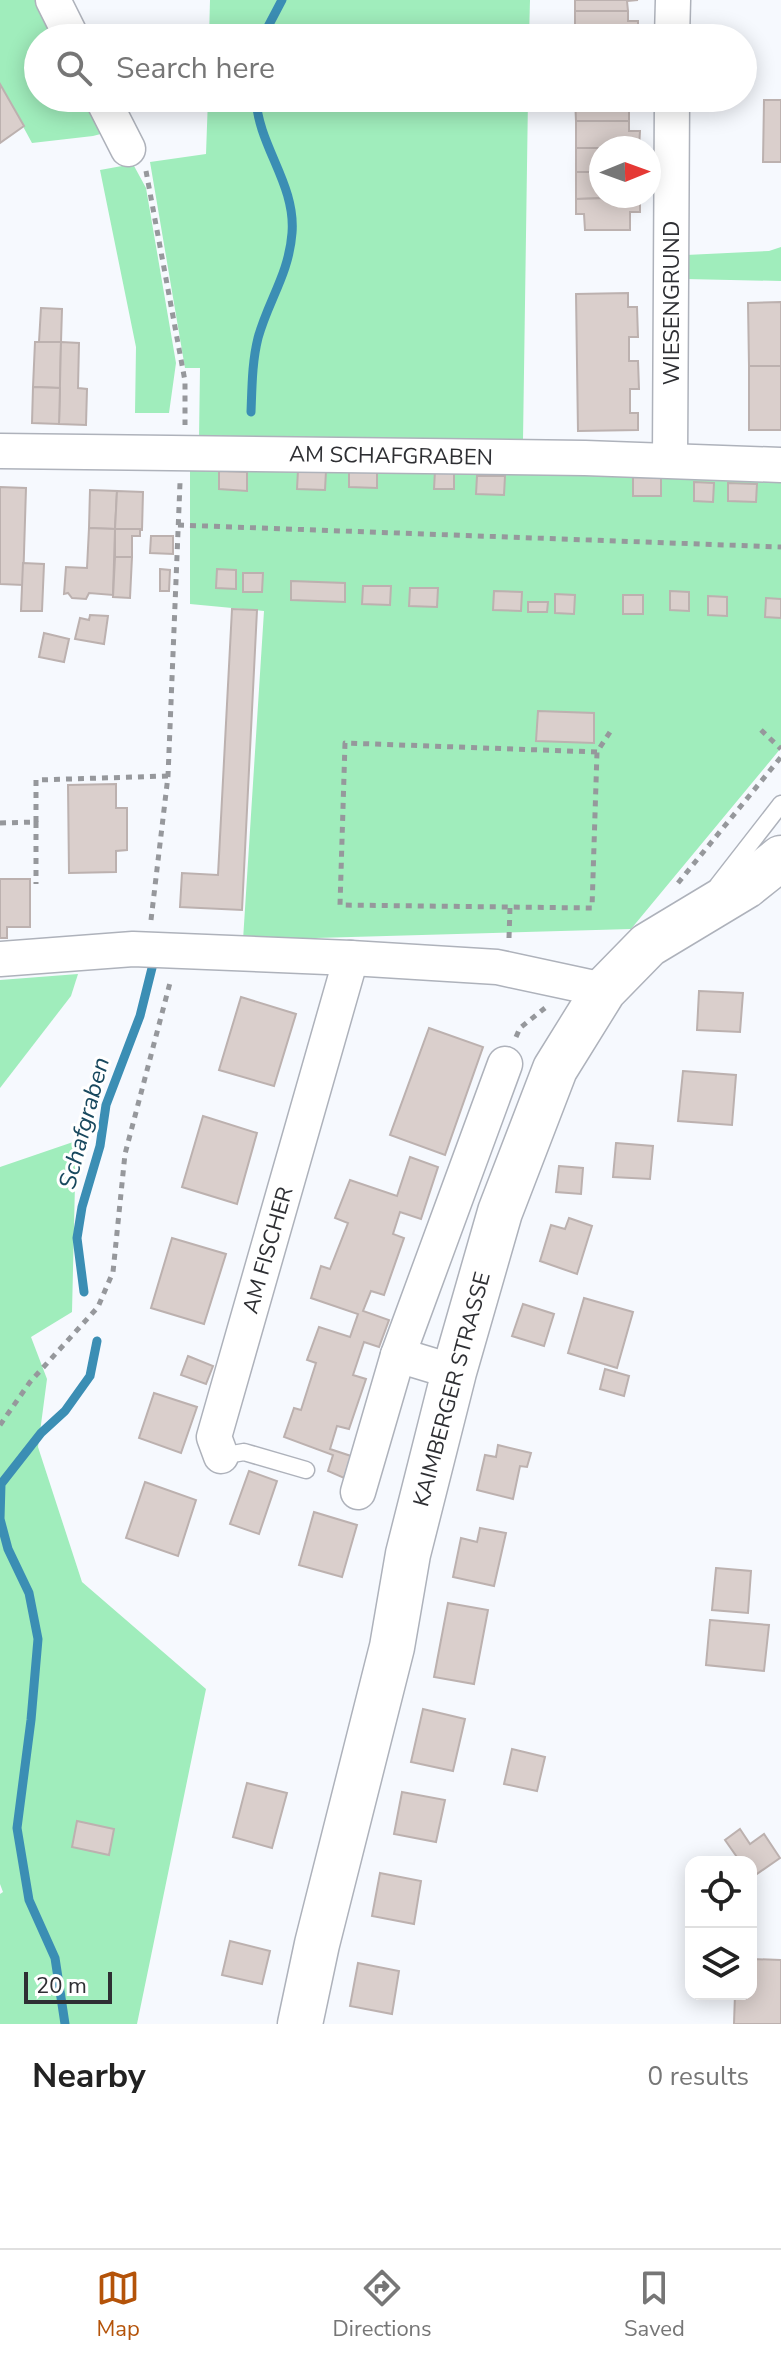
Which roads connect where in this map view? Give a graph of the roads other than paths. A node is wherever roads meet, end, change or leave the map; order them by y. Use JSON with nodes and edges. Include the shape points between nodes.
{"nodes":[{"id":1,"x":53,"y":0,"type":"edge"},
{"id":2,"x":673,"y":0,"type":"edge"},
{"id":3,"x":65,"y":24,"type":"edge"},
{"id":4,"x":672,"y":24,"type":"edge"},
{"id":5,"x":109,"y":112,"type":"edge"},
{"id":6,"x":672,"y":112,"type":"edge"},
{"id":7,"x":128,"y":149,"type":"road end"},
{"id":8,"x":0,"y":451,"type":"edge"},
{"id":9,"x":670,"y":459,"type":"junction"},
{"id":10,"x":781,"y":465,"type":"edge"},
{"id":11,"x":781,"y":804,"type":"edge"},
{"id":12,"x":781,"y":858,"type":"edge"},
{"id":13,"x":685,"y":902,"type":"junction"},
{"id":14,"x":351,"y":958,"type":"junction"},
{"id":15,"x":0,"y":959,"type":"edge"},
{"id":16,"x":584,"y":986,"type":"junction"},
{"id":17,"x":505,"y":1064,"type":"road end"},
{"id":18,"x":398,"y":1355,"type":"junction"},
{"id":19,"x":454,"y":1372,"type":"junction"},
{"id":20,"x":221,"y":1456,"type":"joint"},
{"id":21,"x":306,"y":1470,"type":"dead end"},
{"id":22,"x":358,"y":1492,"type":"dead end"},
{"id":23,"x":300,"y":2024,"type":"edge"}],
"edges":[{"from":1,"to":3,"type":"street"},
{"from":2,"to":4,"type":"street"},
{"from":5,"to":7,"type":"street"},
{"from":6,"to":9,"type":"street","name":"WIESENGRUND"},
{"from":8,"to":9,"type":"street","name":"AM SCHAFGRABEN"},
{"from":9,"to":10,"type":"street","name":"AM SCHAFGRABEN"},
{"from":11,"to":13,"type":"lane"},
{"from":12,"to":13,"type":"main road","name":"KAIMBERGER STRASSE","via":[[746,886]]},
{"from":13,"to":16,"type":"main road","name":"KAIMBERGER STRASSE","via":[[648,945]]},
{"from":14,"to":15,"type":"street","via":[[164,950]]},
{"from":14,"to":16,"type":"street","via":[[497,967]]},
{"from":14,"to":20,"type":"street","name":"AM FISCHER","via":[[214,1437]]},
{"from":16,"to":19,"type":"main road","name":"KAIMBERGER STRASSE","via":[[500,1212]]},
{"from":17,"to":18,"type":"street"},
{"from":18,"to":19,"type":"street"},
{"from":18,"to":22,"type":"street"},
{"from":19,"to":23,"type":"main road","name":"KAIMBERGER STRASSE"},
{"from":20,"to":21,"type":"lane","name":"AM FISCHER","via":[[244,1452]]}]}
